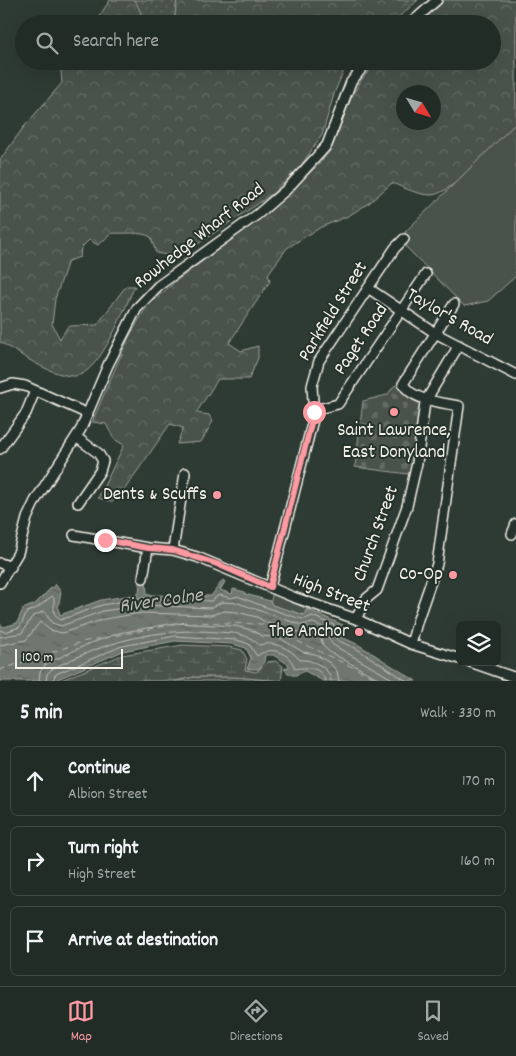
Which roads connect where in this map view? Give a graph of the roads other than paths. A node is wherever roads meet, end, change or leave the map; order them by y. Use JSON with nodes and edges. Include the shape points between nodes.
{"nodes":[{"id":1,"x":437,"y":0,"type":"edge"},
{"id":2,"x":420,"y":15,"type":"edge"},
{"id":3,"x":361,"y":70,"type":"edge"},
{"id":4,"x":404,"y":239,"type":"dead end"},
{"id":5,"x":426,"y":274,"type":"dead end"},
{"id":6,"x":368,"y":288,"type":"junction"},
{"id":7,"x":454,"y":304,"type":"dead end"},
{"id":8,"x":402,"y":310,"type":"junction"},
{"id":9,"x":435,"y":333,"type":"junction"},
{"id":10,"x":459,"y":345,"type":"junction"},
{"id":11,"x":516,"y":375,"type":"edge"},
{"id":12,"x":0,"y":388,"type":"edge"},
{"id":13,"x":35,"y":391,"type":"junction"},
{"id":14,"x":426,"y":399,"type":"junction"},
{"id":15,"x":314,"y":410,"type":"junction"},
{"id":16,"x":88,"y":414,"type":"junction"},
{"id":17,"x":76,"y":438,"type":"junction"},
{"id":18,"x":0,"y":449,"type":"edge"},
{"id":19,"x":185,"y":473,"type":"dead end"},
{"id":20,"x":78,"y":503,"type":"dead end"},
{"id":21,"x":516,"y":524,"type":"edge"},
{"id":22,"x":74,"y":534,"type":"dead end"},
{"id":23,"x":512,"y":534,"type":"dead end"},
{"id":24,"x":148,"y":548,"type":"junction"},
{"id":25,"x":173,"y":550,"type":"junction"},
{"id":26,"x":0,"y":563,"type":"edge"},
{"id":27,"x":11,"y":567,"type":"junction"},
{"id":28,"x":143,"y":578,"type":"dead end"},
{"id":29,"x":0,"y":582,"type":"edge"},
{"id":30,"x":270,"y":587,"type":"junction"},
{"id":31,"x":356,"y":619,"type":"junction"},
{"id":32,"x":411,"y":644,"type":"junction"},
{"id":33,"x":456,"y":658,"type":"edge"},
{"id":34,"x":482,"y":666,"type":"edge"},
{"id":35,"x":497,"y":671,"type":"junction"},
{"id":36,"x":516,"y":678,"type":"edge"},
{"id":37,"x":494,"y":681,"type":"edge"}],
"edges":[{"from":1,"to":2,"type":"street"},
{"from":3,"to":16,"type":"street","name":"Rowhedge Wharf Road","via":[[351,82],[327,145],[320,154],[258,214],[158,286],[137,308]]},
{"from":4,"to":6,"type":"street","name":"Parkfield Street","via":[[394,248]]},
{"from":5,"to":8,"type":"street","name":"Paget Road"},
{"from":6,"to":8,"type":"street","name":"Taylor's Road"},
{"from":6,"to":15,"type":"street","name":"Parkfield Street","via":[[319,361],[312,386]]},
{"from":7,"to":9,"type":"street"},
{"from":8,"to":9,"type":"street","name":"Taylor's Road"},
{"from":8,"to":15,"type":"street","name":"Paget Road","via":[[338,404]]},
{"from":9,"to":10,"type":"street","name":"Taylor's Road"},
{"from":9,"to":14,"type":"street","via":[[402,384]]},
{"from":10,"to":11,"type":"street","name":"Taylor's Road"},
{"from":10,"to":14,"type":"street","name":"Church Street"},
{"from":12,"to":13,"type":"street","via":[[19,384]]},
{"from":13,"to":16,"type":"street"},
{"from":13,"to":18,"type":"street","via":[[26,413]]},
{"from":14,"to":31,"type":"street","name":"Church Street","via":[[407,506],[377,590],[366,599]]},
{"from":14,"to":32,"type":"street","via":[[458,406],[437,564]]},
{"from":15,"to":30,"type":"street","name":"Parkfield Street"},
{"from":16,"to":17,"type":"street","name":"Rowhedge Wharf Road"},
{"from":17,"to":20,"type":"street","via":[[98,453],[103,462]]},
{"from":17,"to":27,"type":"street","name":"Rowhedge Wharf Road","via":[[34,501]]},
{"from":19,"to":25,"type":"street"},
{"from":21,"to":23,"type":"street"},
{"from":22,"to":24,"type":"street","name":"High Street"},
{"from":24,"to":25,"type":"street","name":"High Street"},
{"from":24,"to":28,"type":"street"},
{"from":25,"to":30,"type":"street","name":"High Street","via":[[217,564]]},
{"from":26,"to":27,"type":"street"},
{"from":27,"to":29,"type":"street","name":"Rowhedge Wharf Road"},
{"from":30,"to":31,"type":"street","name":"High Street"},
{"from":31,"to":32,"type":"street","name":"High Street"},
{"from":32,"to":33,"type":"street","name":"High Street"},
{"from":34,"to":35,"type":"street"},
{"from":35,"to":36,"type":"street"},
{"from":35,"to":37,"type":"street"}]}
